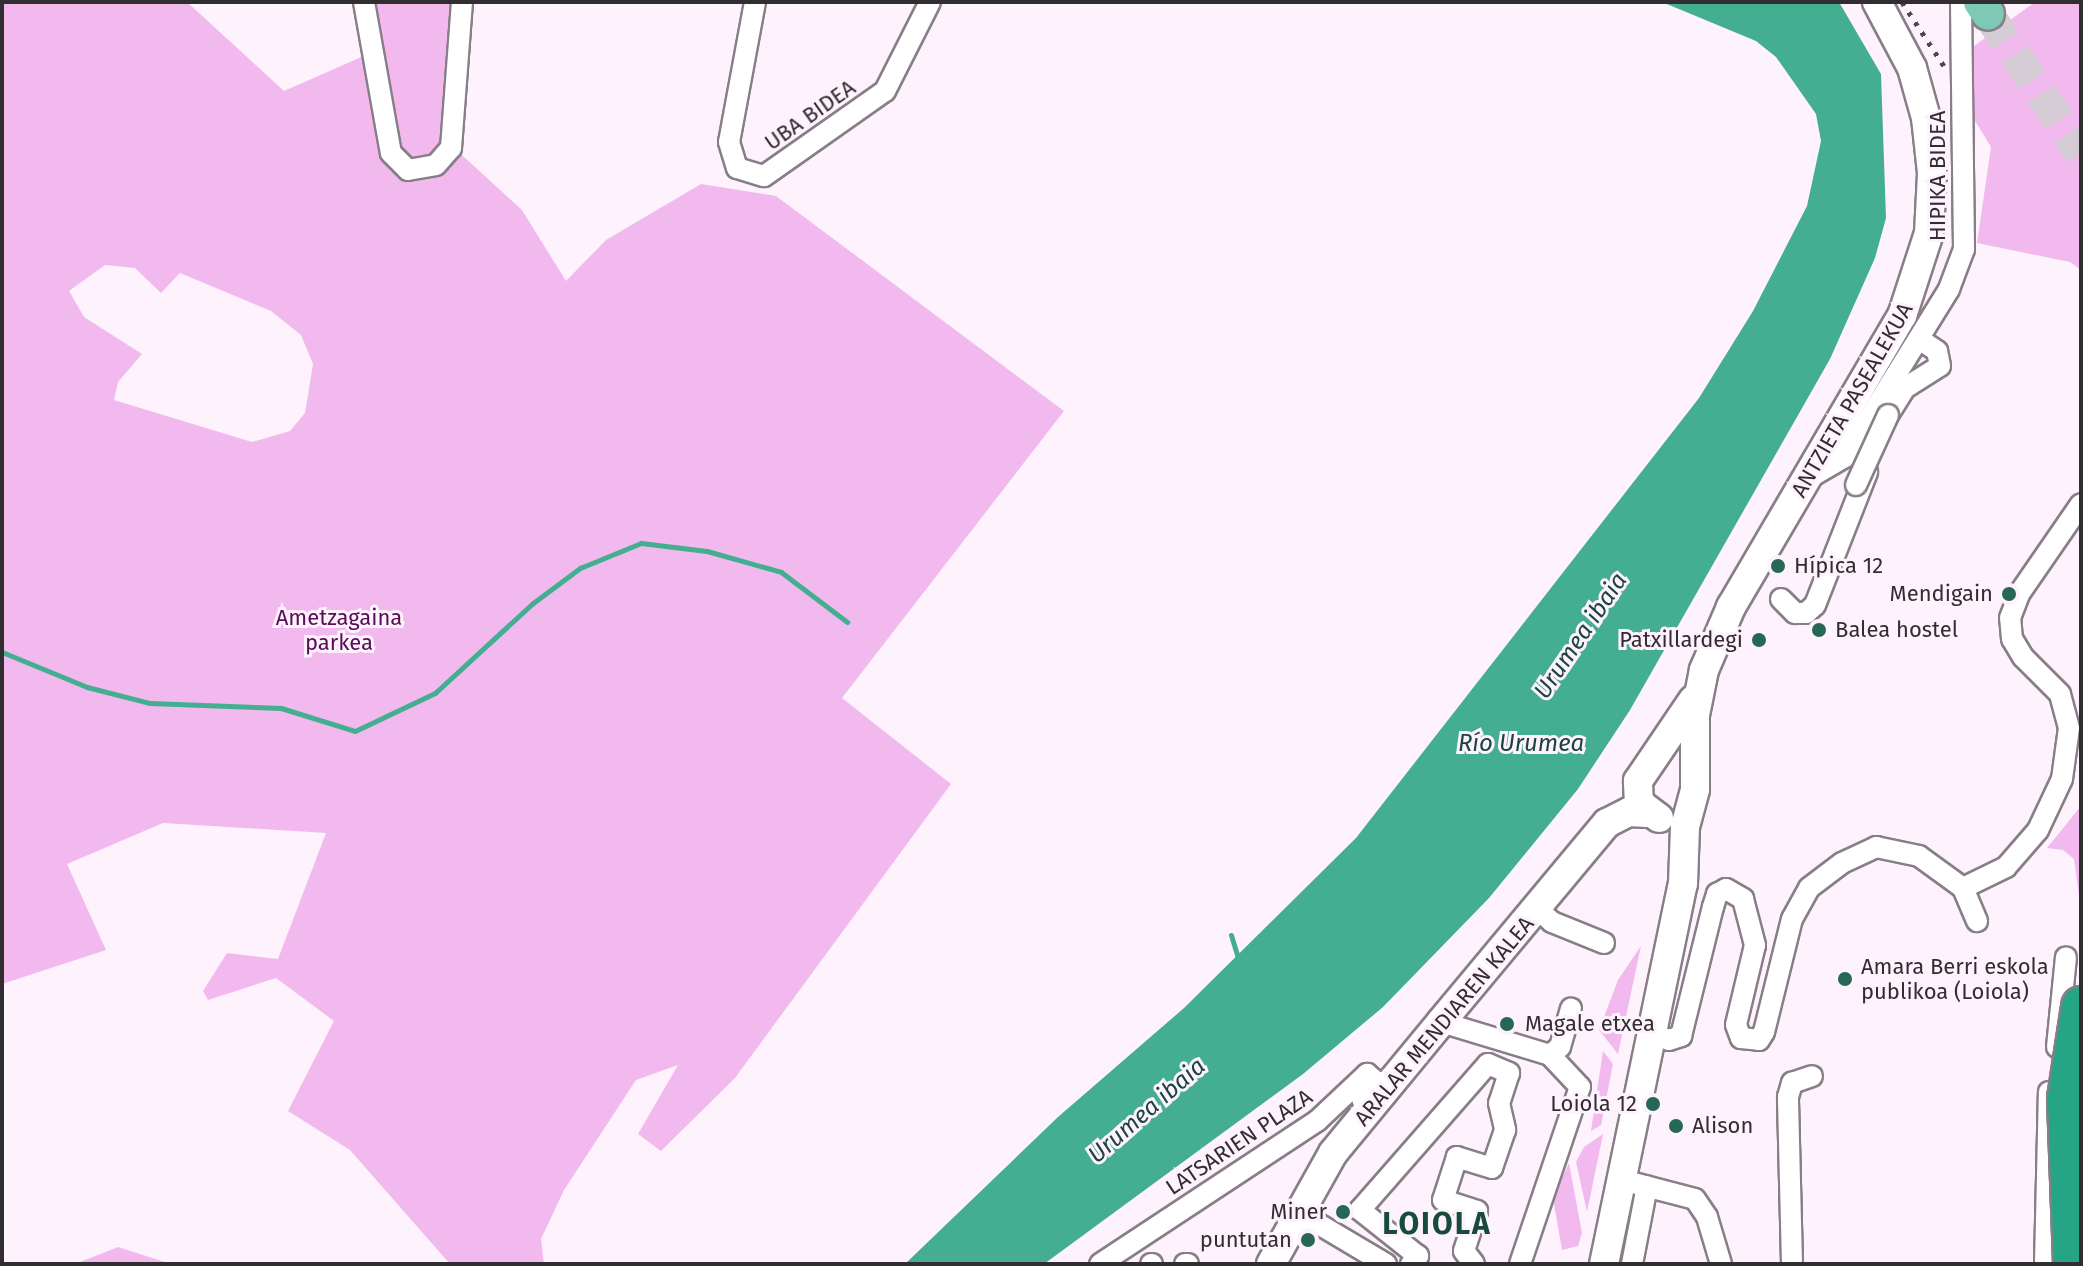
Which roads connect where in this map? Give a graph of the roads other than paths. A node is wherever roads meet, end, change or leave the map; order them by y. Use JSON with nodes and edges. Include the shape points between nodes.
{"nodes":[{"id":1,"x":364,"y":2,"type":"edge"},
{"id":2,"x":462,"y":2,"type":"edge"},
{"id":3,"x":755,"y":2,"type":"edge"},
{"id":4,"x":930,"y":2,"type":"edge"},
{"id":5,"x":1877,"y":2,"type":"edge"},
{"id":6,"x":1983,"y":9,"type":"edge"},
{"id":7,"x":1919,"y":339,"type":"junction"},
{"id":8,"x":1940,"y":366,"type":"junction"},
{"id":9,"x":1897,"y":400,"type":"junction"},
{"id":10,"x":1807,"y":479,"type":"junction"},
{"id":11,"x":2081,"y":504,"type":"edge"},
{"id":12,"x":1804,"y":596,"type":"dead end"},
{"id":13,"x":1781,"y":599,"type":"dead end"},
{"id":14,"x":1698,"y":692,"type":"junction"},
{"id":15,"x":1646,"y":769,"type":"junction"},
{"id":16,"x":1691,"y":796,"type":"junction"},
{"id":17,"x":1652,"y":815,"type":"junction"},
{"id":18,"x":1963,"y":888,"type":"junction"},
{"id":19,"x":1538,"y":909,"type":"junction"},
{"id":20,"x":1977,"y":921,"type":"dead end"},
{"id":21,"x":1604,"y":943,"type":"dead end"},
{"id":22,"x":2066,"y":957,"type":"dead end"},
{"id":23,"x":2081,"y":1006,"type":"edge"},
{"id":24,"x":1571,"y":1009,"type":"dead end"},
{"id":25,"x":1441,"y":1022,"type":"junction"},
{"id":26,"x":1652,"y":1034,"type":"junction"},
{"id":27,"x":2081,"y":1037,"type":"edge"},
{"id":28,"x":1550,"y":1055,"type":"junction"},
{"id":29,"x":2056,"y":1059,"type":"junction"},
{"id":30,"x":1812,"y":1076,"type":"dead end"},
{"id":31,"x":1634,"y":1183,"type":"junction"},
{"id":32,"x":1300,"y":1213,"type":"junction"},
{"id":33,"x":1100,"y":1264,"type":"edge"},
{"id":34,"x":1258,"y":1264,"type":"edge"},
{"id":35,"x":1271,"y":1264,"type":"edge"},
{"id":36,"x":1386,"y":1264,"type":"edge"},
{"id":37,"x":1411,"y":1264,"type":"edge"},
{"id":38,"x":1474,"y":1264,"type":"edge"},
{"id":39,"x":1520,"y":1264,"type":"edge"},
{"id":40,"x":1593,"y":1264,"type":"edge"},
{"id":41,"x":1604,"y":1264,"type":"edge"},
{"id":42,"x":1632,"y":1264,"type":"edge"},
{"id":43,"x":1721,"y":1264,"type":"edge"},
{"id":44,"x":1792,"y":1264,"type":"edge"},
{"id":45,"x":2045,"y":1264,"type":"edge"},
{"id":46,"x":2073,"y":1264,"type":"edge"}],
"edges":[{"from":1,"to":2,"type":"street","via":[[391,153],[408,170],[436,165],[451,148]]},
{"from":3,"to":4,"type":"street","name":"UBA BIDEA","via":[[729,142],[737,168],[764,176],[885,91]]},
{"from":5,"to":10,"type":"main road","name":"ANTZIETA PASEALEKUA","via":[[1912,68],[1923,105],[1932,173],[1929,233],[1902,316]]},
{"from":6,"to":7,"type":"street","name":"HIPIKA BIDEA","via":[[1964,249],[1949,289]]},
{"from":7,"to":8,"type":"street","via":[[1937,351]]},
{"from":7,"to":10,"type":"street","name":"HIPIKA BIDEA","via":[[1845,457]]},
{"from":8,"to":9,"type":"street","via":[[1905,388]]},
{"from":8,"to":9,"type":"street","via":[[1935,377]]},
{"from":9,"to":12,"type":"street","bridge":true},
{"from":9,"to":13,"type":"street","via":[[1815,605],[1806,613],[1795,613]]},
{"from":10,"to":14,"type":"main road","name":"ANTZIETA PASEALEKUA","via":[[1720,627]]},
{"from":11,"to":18,"type":"street","via":[[2019,594],[2010,618],[2012,639],[2023,657],[2060,694],[2069,728],[2062,779],[2038,830],[2006,867]]},
{"from":14,"to":15,"type":"main road"},
{"from":14,"to":16,"type":"main road"},
{"from":15,"to":16,"type":"main road","via":[[1661,762],[1677,763]]},
{"from":15,"to":17,"type":"main road","via":[[1637,789]]},
{"from":16,"to":17,"type":"main road","via":[[1678,817]]},
{"from":16,"to":26,"type":"main road","via":[[1683,884]]},
{"from":17,"to":19,"type":"main road","name":"ARALAR MENDIAREN KALEA","via":[[1629,812],[1607,823]]},
{"from":17,"to":40,"type":"main road","via":[[1671,847],[1672,881]]},
{"from":18,"to":20,"type":"street"},
{"from":18,"to":26,"type":"street","via":[[1938,867],[1896,847],[1876,847],[1842,863],[1809,888],[1792,919],[1759,1040],[1736,1033],[1755,945],[1743,899],[1726,889],[1717,894],[1713,907],[1681,1036],[1669,1040]]},
{"from":19,"to":21,"type":"street","via":[[1552,922]]},
{"from":19,"to":25,"type":"main road","name":"ARALAR MENDIAREN KALEA"},
{"from":22,"to":29,"type":"street"},
{"from":23,"to":46,"type":"highway","bridge":true,"via":[[2067,1098]]},
{"from":24,"to":28,"type":"street","via":[[1560,1047]]},
{"from":25,"to":28,"type":"street"},
{"from":25,"to":32,"type":"main road","name":"ARALAR MENDIAREN KALEA","via":[[1333,1153]]},
{"from":26,"to":31,"type":"main road"},
{"from":27,"to":29,"type":"street"},
{"from":28,"to":39,"type":"street","via":[[1580,1087]]},
{"from":29,"to":45,"type":"street","via":[[2049,1087]]},
{"from":30,"to":44,"type":"street","via":[[1792,1083],[1788,1097]]},
{"from":31,"to":41,"type":"main road"},
{"from":31,"to":42,"type":"street"},
{"from":31,"to":43,"type":"street","via":[[1695,1199],[1707,1217]]},
{"from":32,"to":35,"type":"main road","name":"ARALAR MENDIAREN KALEA"},
{"from":32,"to":36,"type":"street"},
{"from":33,"to":34,"type":"street","name":"LATSARIEN PLAZA","via":[[1317,1121],[1367,1074],[1377,1082],[1327,1144]]},
{"from":37,"to":38,"type":"street","via":[[1418,1256],[1360,1210],[1488,1064],[1509,1073],[1499,1103],[1505,1130],[1492,1168],[1457,1157],[1443,1200],[1477,1211],[1464,1251]]}]}
